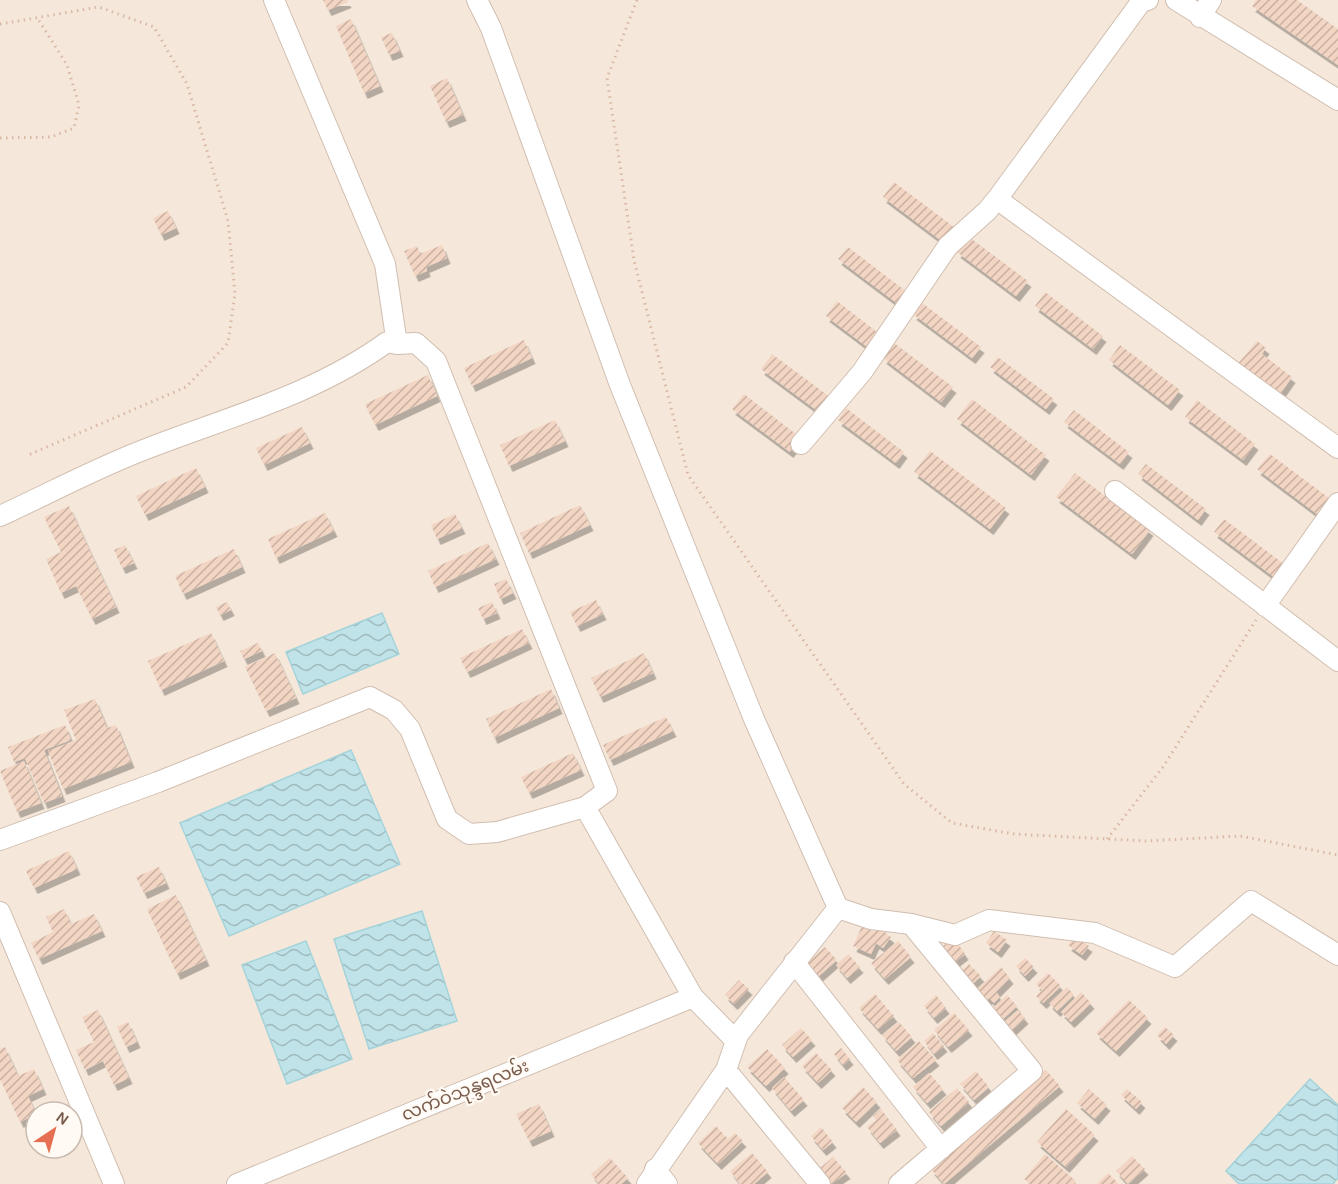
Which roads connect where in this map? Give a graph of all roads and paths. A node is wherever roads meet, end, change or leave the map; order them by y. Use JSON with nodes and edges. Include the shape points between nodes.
{"nodes":[{"id":1,"x":274,"y":0,"type":"edge"},
{"id":2,"x":477,"y":0,"type":"edge"},
{"id":3,"x":637,"y":0,"type":"edge"},
{"id":4,"x":1148,"y":0,"type":"edge"},
{"id":5,"x":1176,"y":0,"type":"edge"},
{"id":6,"x":1205,"y":8,"type":"edge"},
{"id":7,"x":38,"y":19,"type":"junction"},
{"id":8,"x":0,"y":24,"type":"edge"},
{"id":9,"x":1338,"y":100,"type":"edge"},
{"id":10,"x":0,"y":138,"type":"edge"},
{"id":11,"x":997,"y":199,"type":"junction"},
{"id":12,"x":397,"y":344,"type":"junction"},
{"id":13,"x":801,"y":444,"type":"dead end"},
{"id":14,"x":1338,"y":448,"type":"edge"},
{"id":15,"x":26,"y":456,"type":"dead end"},
{"id":16,"x":1115,"y":492,"type":"dead end"},
{"id":17,"x":1338,"y":503,"type":"edge"},
{"id":18,"x":0,"y":516,"type":"edge"},
{"id":19,"x":1265,"y":606,"type":"junction"},
{"id":20,"x":1338,"y":661,"type":"edge"},
{"id":21,"x":585,"y":807,"type":"junction"},
{"id":22,"x":1107,"y":839,"type":"junction"},
{"id":23,"x":0,"y":840,"type":"edge"},
{"id":24,"x":1338,"y":855,"type":"edge"},
{"id":25,"x":838,"y":908,"type":"junction"},
{"id":26,"x":0,"y":912,"type":"edge"},
{"id":27,"x":910,"y":924,"type":"junction"},
{"id":28,"x":1338,"y":955,"type":"edge"},
{"id":29,"x":794,"y":962,"type":"junction"},
{"id":30,"x":693,"y":997,"type":"junction"},
{"id":31,"x":736,"y":1041,"type":"junction"},
{"id":32,"x":726,"y":1070,"type":"junction"},
{"id":33,"x":941,"y":1149,"type":"junction"},
{"id":34,"x":656,"y":1179,"type":"edge"},
{"id":35,"x":114,"y":1184,"type":"edge"},
{"id":36,"x":237,"y":1184,"type":"edge"},
{"id":37,"x":820,"y":1184,"type":"edge"},
{"id":38,"x":899,"y":1184,"type":"edge"}],
"edges":[{"from":1,"to":12,"type":"street","via":[[385,264]]},
{"from":2,"to":25,"type":"street","via":[[491,28],[620,385],[754,719]]},
{"from":3,"to":22,"type":"path","via":[[607,78],[634,260],[688,475],[904,784],[952,823],[1014,834]]},
{"from":4,"to":11,"type":"street","via":[[1141,2]]},
{"from":5,"to":6,"type":"street"},
{"from":6,"to":9,"type":"street"},
{"from":7,"to":8,"type":"path"},
{"from":7,"to":10,"type":"path","via":[[66,65],[79,105],[74,128],[51,137]]},
{"from":7,"to":15,"type":"path","via":[[99,7],[154,27],[188,84],[228,221],[235,294],[228,342],[186,387]]},
{"from":11,"to":13,"type":"street","via":[[948,246],[862,372]]},
{"from":11,"to":14,"type":"street"},
{"from":12,"to":18,"type":"street","via":[[387,342],[358,362],[291,396],[144,450]]},
{"from":12,"to":21,"type":"street","via":[[416,343],[436,361],[607,791]]},
{"from":16,"to":19,"type":"street"},
{"from":17,"to":19,"type":"street"},
{"from":19,"to":20,"type":"street"},
{"from":19,"to":22,"type":"path","via":[[1163,767]]},
{"from":21,"to":23,"type":"street","via":[[497,832],[469,834],[447,819],[410,729],[394,710],[370,697]]},
{"from":21,"to":30,"type":"street"},
{"from":22,"to":24,"type":"path","via":[[1240,836]]},
{"from":25,"to":27,"type":"street","via":[[872,919]]},
{"from":25,"to":29,"type":"street"},
{"from":26,"to":35,"type":"street"},
{"from":27,"to":28,"type":"street","via":[[955,935],[989,920],[1095,933],[1175,968],[1251,901]]},
{"from":27,"to":33,"type":"street","via":[[1032,1071]]},
{"from":29,"to":31,"type":"street"},
{"from":29,"to":33,"type":"street"},
{"from":30,"to":31,"type":"street"},
{"from":30,"to":36,"type":"street","name":"လက်ဝဲသုန္ဒရလမ်း"},
{"from":31,"to":32,"type":"street"},
{"from":32,"to":34,"type":"street"},
{"from":32,"to":37,"type":"street"},
{"from":33,"to":38,"type":"street"}]}
